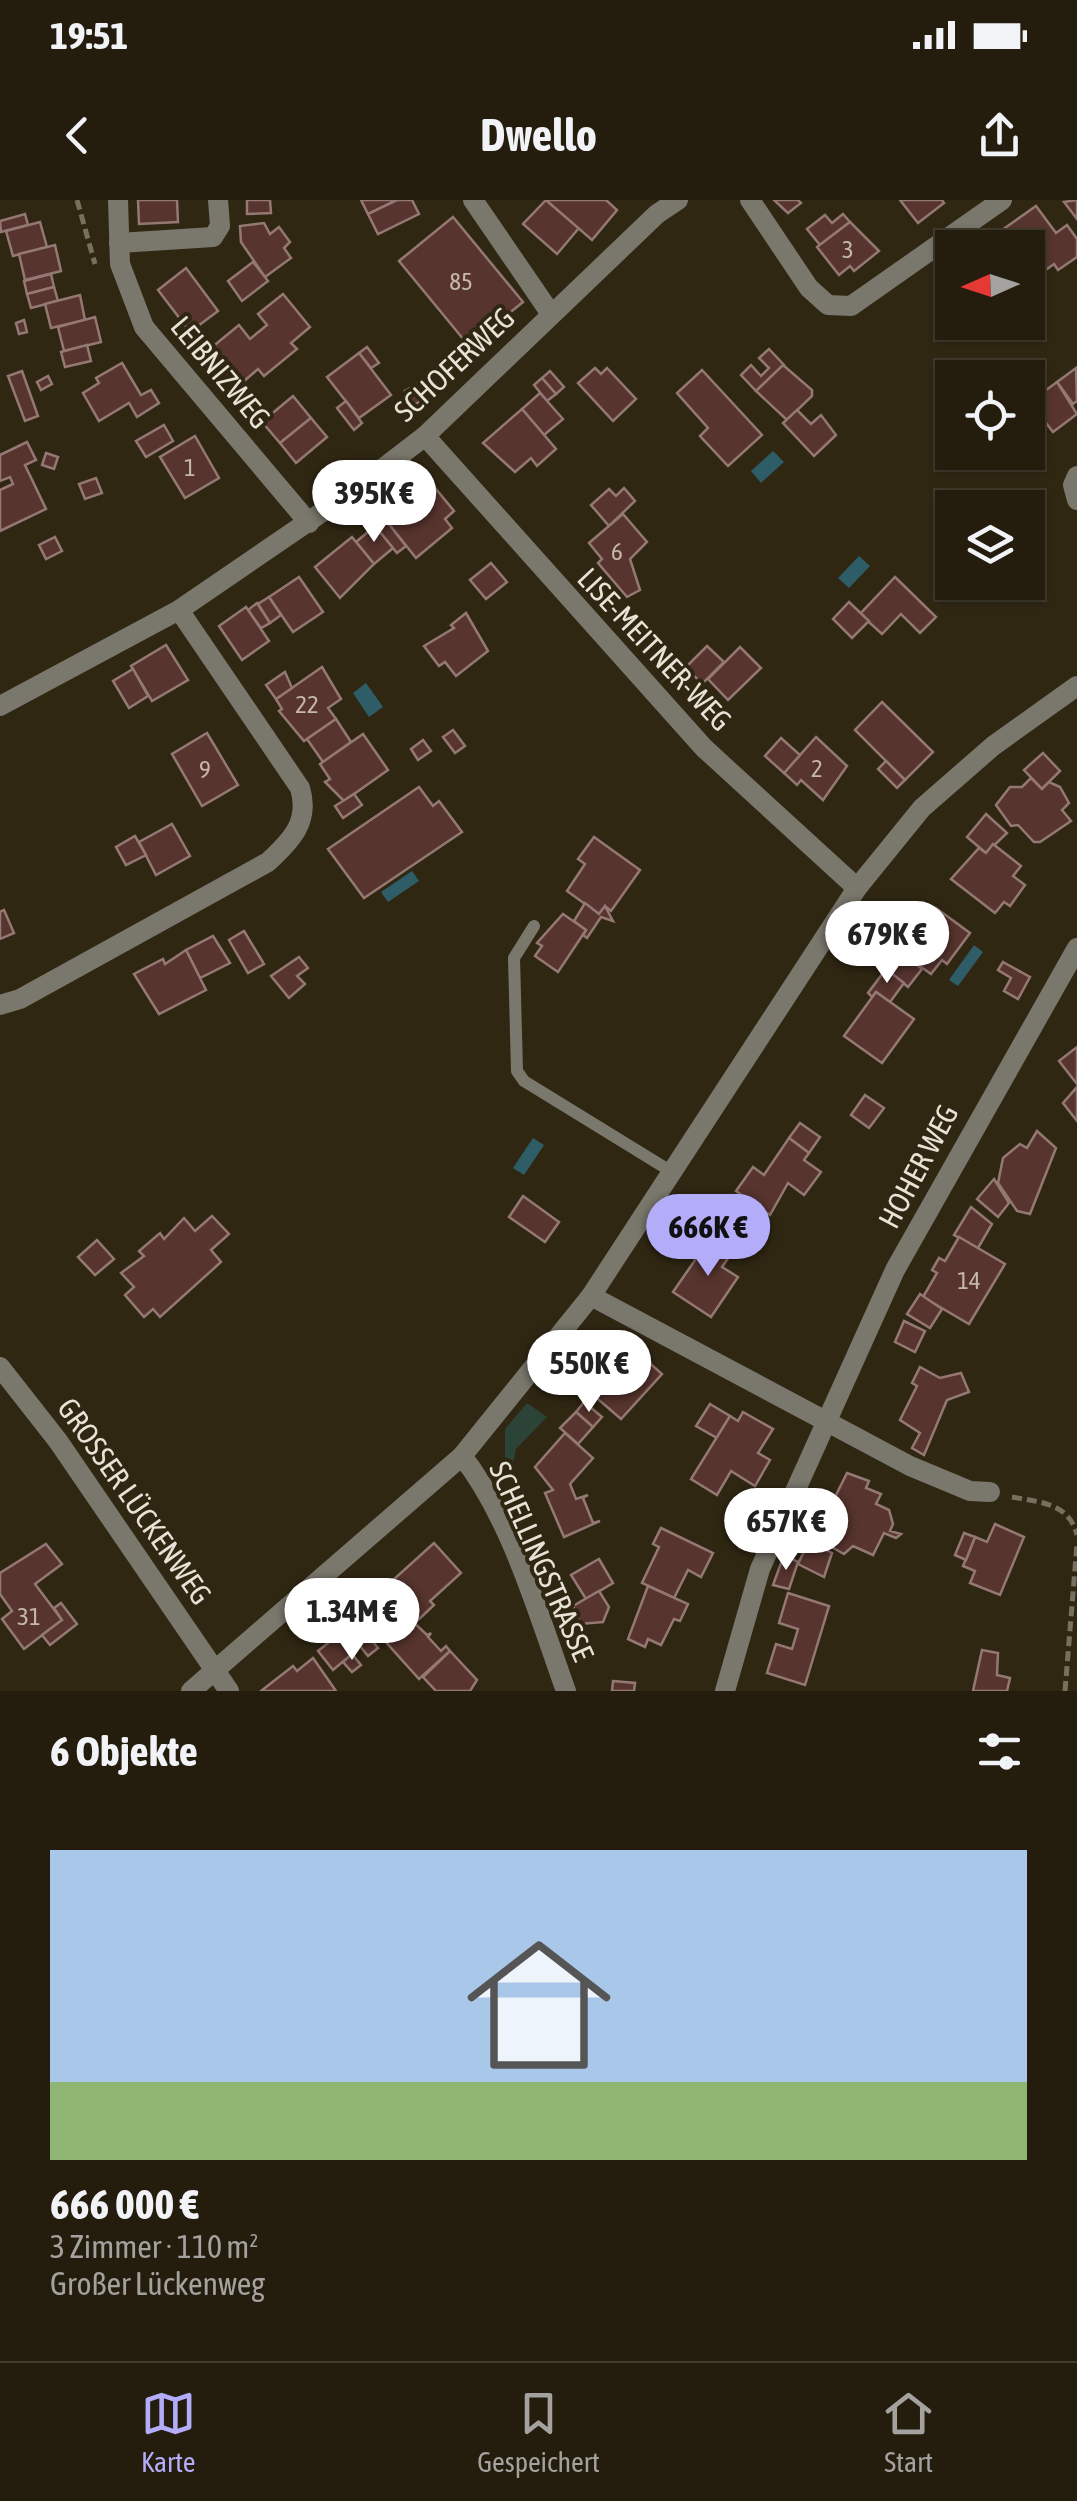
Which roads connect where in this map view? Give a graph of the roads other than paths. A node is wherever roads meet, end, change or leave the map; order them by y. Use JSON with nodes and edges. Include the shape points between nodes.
{"nodes":[{"id":1,"x":118,"y":200,"type":"edge"},
{"id":2,"x":218,"y":200,"type":"edge"},
{"id":3,"x":473,"y":200,"type":"edge"},
{"id":4,"x":678,"y":200,"type":"edge"},
{"id":5,"x":750,"y":200,"type":"edge"},
{"id":6,"x":1002,"y":200,"type":"edge"},
{"id":7,"x":120,"y":243,"type":"junction"},
{"id":8,"x":551,"y":314,"type":"junction"},
{"id":9,"x":425,"y":436,"type":"junction"},
{"id":10,"x":1077,"y":476,"type":"edge"},
{"id":11,"x":1077,"y":500,"type":"edge"},
{"id":12,"x":309,"y":523,"type":"junction"},
{"id":13,"x":179,"y":610,"type":"junction"},
{"id":14,"x":1077,"y":686,"type":"edge"},
{"id":15,"x":0,"y":705,"type":"edge"},
{"id":16,"x":857,"y":888,"type":"junction"},
{"id":17,"x":534,"y":926,"type":"dead end"},
{"id":18,"x":1077,"y":948,"type":"edge"},
{"id":19,"x":0,"y":1005,"type":"edge"},
{"id":20,"x":672,"y":1172,"type":"junction"},
{"id":21,"x":591,"y":1296,"type":"junction"},
{"id":22,"x":0,"y":1367,"type":"edge"},
{"id":23,"x":827,"y":1422,"type":"junction"},
{"id":24,"x":462,"y":1456,"type":"junction"},
{"id":25,"x":990,"y":1492,"type":"road end"},
{"id":26,"x":218,"y":1671,"type":"junction"},
{"id":27,"x":190,"y":1691,"type":"edge"},
{"id":28,"x":230,"y":1691,"type":"edge"},
{"id":29,"x":566,"y":1691,"type":"edge"},
{"id":30,"x":725,"y":1691,"type":"edge"}],
"edges":[{"from":1,"to":7,"type":"street","name":"LEIBNIZWEG"},
{"from":2,"to":7,"type":"street","via":[[214,237]]},
{"from":3,"to":8,"type":"street"},
{"from":4,"to":8,"type":"street","name":"SCHOFERWEG"},
{"from":5,"to":6,"type":"street","via":[[809,288],[828,305],[851,306]]},
{"from":7,"to":12,"type":"street","name":"LEIBNIZWEG","via":[[120,264],[144,327]]},
{"from":8,"to":9,"type":"street","name":"SCHOFERWEG"},
{"from":9,"to":12,"type":"street","name":"SCHOFERWEG"},
{"from":9,"to":16,"type":"street","name":"LISE-MEITNER-WEG","via":[[704,748]]},
{"from":10,"to":11,"type":"street"},
{"from":12,"to":13,"type":"street","name":"SCHOFERWEG"},
{"from":13,"to":15,"type":"street","name":"SCHOFERWEG"},
{"from":13,"to":19,"type":"street","via":[[300,788],[303,820],[268,862]]},
{"from":14,"to":16,"type":"street","via":[[922,808]]},
{"from":16,"to":20,"type":"street"},
{"from":17,"to":20,"type":"lane","via":[[512,970],[517,1071]]},
{"from":18,"to":23,"type":"street","name":"HOHER WEG","via":[[896,1270]]},
{"from":20,"to":21,"type":"street"},
{"from":21,"to":23,"type":"street"},
{"from":21,"to":24,"type":"street"},
{"from":22,"to":26,"type":"street","name":"GROSSER LÜCKENWEG"},
{"from":23,"to":25,"type":"street","via":[[910,1466],[970,1491]]},
{"from":23,"to":30,"type":"street","name":"HOHER WEG","via":[[760,1570]]},
{"from":24,"to":26,"type":"street"},
{"from":24,"to":29,"type":"street","name":"SCHELLINGSTRASSE","via":[[478,1476],[534,1601]]},
{"from":26,"to":27,"type":"street"},
{"from":26,"to":28,"type":"street","name":"GROSSER LÜCKENWEG"}]}
